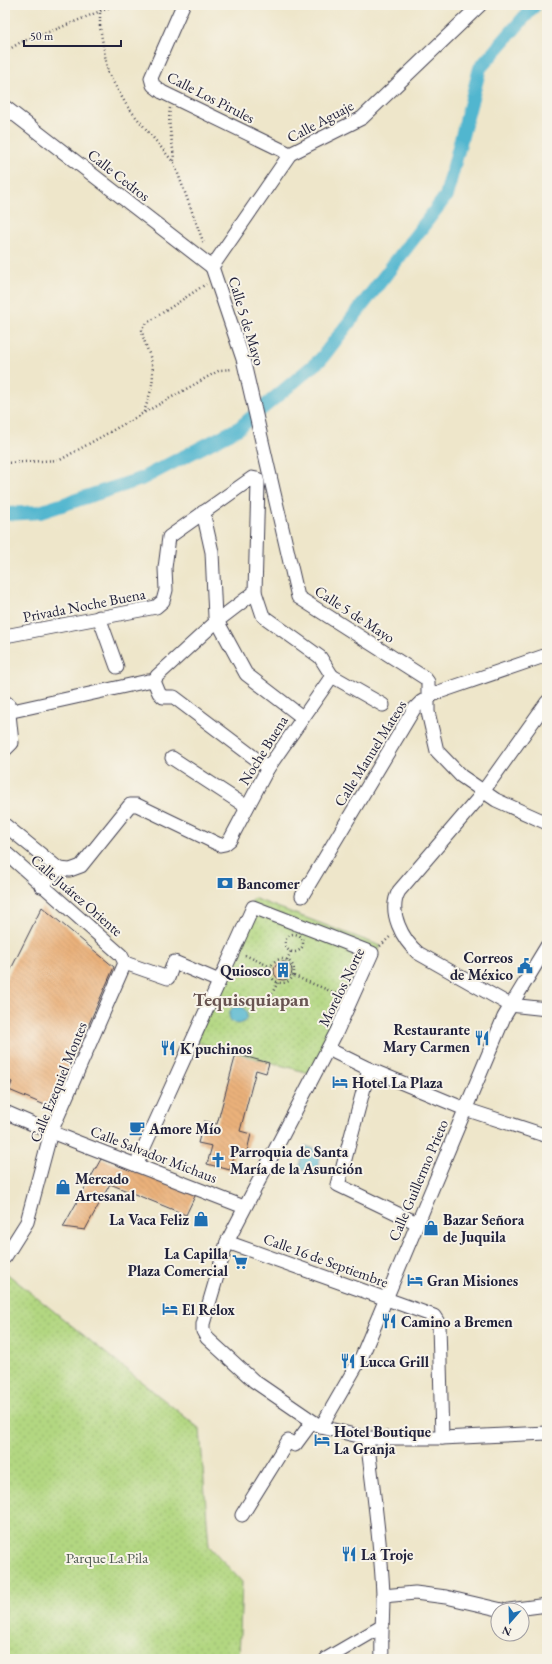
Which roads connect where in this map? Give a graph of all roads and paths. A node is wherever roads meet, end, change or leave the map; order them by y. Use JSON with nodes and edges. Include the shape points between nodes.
{"nodes":[{"id":1,"x":100,"y":5,"type":"edge"},
{"id":2,"x":115,"y":5,"type":"edge"},
{"id":3,"x":183,"y":5,"type":"edge"},
{"id":4,"x":480,"y":5,"type":"edge"},
{"id":5,"x":100,"y":11,"type":"junction"},
{"id":6,"x":5,"y":52,"type":"edge"},
{"id":7,"x":174,"y":98,"type":"junction"},
{"id":8,"x":5,"y":107,"type":"edge"},
{"id":9,"x":290,"y":154,"type":"junction"},
{"id":10,"x":174,"y":163,"type":"junction"},
{"id":11,"x":205,"y":246,"type":"dead end"},
{"id":12,"x":214,"y":272,"type":"junction"},
{"id":13,"x":244,"y":365,"type":"junction"},
{"id":14,"x":144,"y":412,"type":"junction"},
{"id":15,"x":5,"y":463,"type":"edge"},
{"id":16,"x":203,"y":512,"type":"junction"},
{"id":17,"x":255,"y":592,"type":"junction"},
{"id":18,"x":99,"y":617,"type":"junction"},
{"id":19,"x":217,"y":621,"type":"junction"},
{"id":20,"x":5,"y":636,"type":"edge"},
{"id":21,"x":547,"y":655,"type":"edge"},
{"id":22,"x":117,"y":667,"type":"dead end"},
{"id":23,"x":332,"y":676,"type":"junction"},
{"id":24,"x":154,"y":681,"type":"junction"},
{"id":25,"x":429,"y":697,"type":"junction"},
{"id":26,"x":547,"y":702,"type":"edge"},
{"id":27,"x":383,"y":705,"type":"dead end"},
{"id":28,"x":7,"y":706,"type":"edge"},
{"id":29,"x":302,"y":718,"type":"junction"},
{"id":30,"x":5,"y":750,"type":"edge"},
{"id":31,"x":172,"y":758,"type":"dead end"},
{"id":32,"x":268,"y":768,"type":"junction"},
{"id":33,"x":483,"y":791,"type":"junction"},
{"id":34,"x":247,"y":807,"type":"junction"},
{"id":35,"x":547,"y":824,"type":"edge"},
{"id":36,"x":5,"y":825,"type":"edge"},
{"id":37,"x":5,"y":852,"type":"edge"},
{"id":38,"x":59,"y":869,"type":"junction"},
{"id":39,"x":41,"y":886,"type":"junction"},
{"id":40,"x":302,"y":896,"type":"dead end"},
{"id":41,"x":399,"y":928,"type":"junction"},
{"id":42,"x":547,"y":946,"type":"edge"},
{"id":43,"x":233,"y":950,"type":"junction"},
{"id":44,"x":291,"y":951,"type":"junction"},
{"id":45,"x":372,"y":953,"type":"junction"},
{"id":46,"x":287,"y":960,"type":"junction"},
{"id":47,"x":125,"y":963,"type":"junction"},
{"id":48,"x":271,"y":967,"type":"junction"},
{"id":49,"x":294,"y":976,"type":"junction"},
{"id":50,"x":220,"y":981,"type":"junction"},
{"id":51,"x":278,"y":982,"type":"junction"},
{"id":52,"x":352,"y":999,"type":"junction"},
{"id":53,"x":268,"y":1002,"type":"dead end"},
{"id":54,"x":510,"y":1005,"type":"junction"},
{"id":55,"x":547,"y":1009,"type":"edge"},
{"id":56,"x":328,"y":1049,"type":"junction"},
{"id":57,"x":369,"y":1069,"type":"junction"},
{"id":58,"x":465,"y":1109,"type":"junction"},
{"id":59,"x":5,"y":1112,"type":"edge"},
{"id":60,"x":51,"y":1132,"type":"junction"},
{"id":61,"x":547,"y":1136,"type":"edge"},
{"id":62,"x":136,"y":1165,"type":"junction"},
{"id":63,"x":244,"y":1207,"type":"junction"},
{"id":64,"x":417,"y":1223,"type":"junction"},
{"id":65,"x":227,"y":1242,"type":"junction"},
{"id":66,"x":5,"y":1257,"type":"edge"},
{"id":67,"x":386,"y":1298,"type":"junction"},
{"id":68,"x":316,"y":1424,"type":"junction"},
{"id":69,"x":547,"y":1433,"type":"edge"},
{"id":70,"x":367,"y":1438,"type":"junction"},
{"id":71,"x":442,"y":1438,"type":"junction"},
{"id":72,"x":242,"y":1515,"type":"dead end"},
{"id":73,"x":383,"y":1596,"type":"junction"},
{"id":74,"x":547,"y":1605,"type":"edge"},
{"id":75,"x":490,"y":1607,"type":"edge"},
{"id":76,"x":530,"y":1607,"type":"edge"},
{"id":77,"x":381,"y":1627,"type":"junction"},
{"id":78,"x":326,"y":1659,"type":"edge"},
{"id":79,"x":382,"y":1659,"type":"edge"}],
"edges":[{"from":1,"to":5,"type":"path"},
{"from":2,"to":5,"type":"path"},
{"from":3,"to":7,"type":"street","name":"Calle Los Pirules","via":[[151,78],[153,85]]},
{"from":4,"to":9,"type":"street","name":"Calle Aguaje","via":[[362,118]]},
{"from":5,"to":6,"type":"path","via":[[21,42]]},
{"from":5,"to":10,"type":"path","via":[[100,27],[108,73],[127,106]]},
{"from":7,"to":9,"type":"street","name":"Calle Los Pirules"},
{"from":7,"to":10,"type":"path","via":[[169,110],[169,120]]},
{"from":8,"to":12,"type":"street","name":"Calle Cedros"},
{"from":9,"to":12,"type":"street","name":"Calle Aguaje"},
{"from":10,"to":11,"type":"path"},
{"from":12,"to":13,"type":"street","name":"Calle 5 de Mayo"},
{"from":12,"to":14,"type":"path","via":[[142,329],[143,340],[151,359],[154,381]]},
{"from":13,"to":14,"type":"path","via":[[220,370]]},
{"from":13,"to":25,"type":"street","name":"Calle 5 de Mayo","via":[[298,597],[424,678],[428,682]]},
{"from":14,"to":15,"type":"path","via":[[60,460]]},
{"from":16,"to":17,"type":"street","name":"Privada Noche Buena","via":[[247,479],[257,479]]},
{"from":16,"to":18,"type":"street","name":"Privada Noche Buena","via":[[169,537],[163,601],[156,607]]},
{"from":16,"to":19,"type":"street","via":[[212,552]]},
{"from":17,"to":19,"type":"street"},
{"from":17,"to":23,"type":"street","via":[[263,616],[320,657]]},
{"from":18,"to":20,"type":"street","name":"Privada Noche Buena"},
{"from":18,"to":22,"type":"street"},
{"from":19,"to":24,"type":"street"},
{"from":19,"to":29,"type":"street","via":[[246,674]]},
{"from":21,"to":25,"type":"street","name":"Calle Manuel Mateos"},
{"from":23,"to":27,"type":"street"},
{"from":23,"to":29,"type":"street","name":"Noche Buena"},
{"from":24,"to":28,"type":"street"},
{"from":24,"to":32,"type":"street","via":[[163,697],[174,697]]},
{"from":25,"to":33,"type":"street","name":"Calle 5 de Mayo","via":[[428,712],[437,751],[461,776]]},
{"from":25,"to":40,"type":"street","name":"Calle Manuel Mateos","via":[[414,709]]},
{"from":26,"to":33,"type":"street"},
{"from":28,"to":30,"type":"street","via":[[12,743]]},
{"from":29,"to":32,"type":"street","name":"Noche Buena"},
{"from":31,"to":34,"type":"street"},
{"from":32,"to":34,"type":"street","name":"Noche Buena"},
{"from":33,"to":35,"type":"street","name":"Calle 5 de Mayo","via":[[496,800]]},
{"from":33,"to":41,"type":"street","via":[[399,891],[395,898],[395,907]]},
{"from":34,"to":38,"type":"street","name":"Noche Buena","via":[[230,840],[220,845],[137,805],[130,806],[82,866],[70,870]]},
{"from":36,"to":38,"type":"street"},
{"from":37,"to":39,"type":"street","name":"Calle Juárez Oriente"},
{"from":38,"to":39,"type":"street"},
{"from":39,"to":47,"type":"street","name":"Calle Juárez Oriente","via":[[121,955]]},
{"from":41,"to":45,"type":"path","name":"Morelos Norte"},
{"from":41,"to":54,"type":"street","via":[[410,946],[418,953]]},
{"from":42,"to":54,"type":"street","name":"Calle Guillermo Prieto"},
{"from":43,"to":45,"type":"street","via":[[253,907]]},
{"from":43,"to":48,"type":"path"},
{"from":43,"to":50,"type":"street"},
{"from":44,"to":44,"type":"path","via":[[285,944],[286,938],[297,934],[302,940],[302,946],[296,951]]},
{"from":44,"to":46,"type":"path"},
{"from":45,"to":52,"type":"street","name":"Morelos Norte"},
{"from":46,"to":48,"type":"path","via":[[276,960]]},
{"from":46,"to":49,"type":"path","via":[[294,968]]},
{"from":47,"to":50,"type":"street","via":[[168,978],[174,962]]},
{"from":47,"to":60,"type":"street","name":"Calle Ezequiel Montes"},
{"from":48,"to":51,"type":"path","via":[[271,976]]},
{"from":49,"to":51,"type":"path","via":[[287,982]]},
{"from":49,"to":52,"type":"path"},
{"from":50,"to":62,"type":"street"},
{"from":51,"to":53,"type":"path"},
{"from":52,"to":56,"type":"street","name":"Morelos Norte"},
{"from":54,"to":55,"type":"street"},
{"from":54,"to":58,"type":"street","name":"Calle Guillermo Prieto"},
{"from":56,"to":57,"type":"street"},
{"from":56,"to":63,"type":"street","name":"Morelos Norte"},
{"from":57,"to":58,"type":"street"},
{"from":57,"to":64,"type":"street","via":[[338,1185]]},
{"from":58,"to":61,"type":"street"},
{"from":58,"to":64,"type":"street","name":"Calle Guillermo Prieto"},
{"from":59,"to":60,"type":"street","name":"Calle Salvador Michaus"},
{"from":60,"to":62,"type":"street","name":"Calle Salvador Michaus"},
{"from":60,"to":66,"type":"street","name":"Calle Ezequiel Montes","via":[[27,1222]]},
{"from":62,"to":63,"type":"street","name":"Calle Salvador Michaus"},
{"from":63,"to":65,"type":"street","name":"Morelos Norte"},
{"from":64,"to":67,"type":"street","name":"Calle Guillermo Prieto"},
{"from":65,"to":67,"type":"street","name":"Calle 16 de Septiembre"},
{"from":65,"to":68,"type":"street","name":"Morelos Norte","via":[[203,1331],[207,1338],[254,1381]]},
{"from":67,"to":68,"type":"street","name":"Calle Guillermo Prieto","via":[[362,1356]]},
{"from":67,"to":71,"type":"street","name":"Calle 16 de Septiembre","via":[[434,1316],[438,1320]]},
{"from":68,"to":70,"type":"street"},
{"from":68,"to":72,"type":"street","name":"Calle Guillermo Prieto","via":[[295,1445],[288,1440]]},
{"from":69,"to":71,"type":"street"},
{"from":70,"to":71,"type":"street"},
{"from":70,"to":73,"type":"street"},
{"from":73,"to":75,"type":"street","via":[[415,1593]]},
{"from":73,"to":77,"type":"street"},
{"from":74,"to":76,"type":"street"},
{"from":77,"to":78,"type":"street"},
{"from":77,"to":79,"type":"street"}]}
